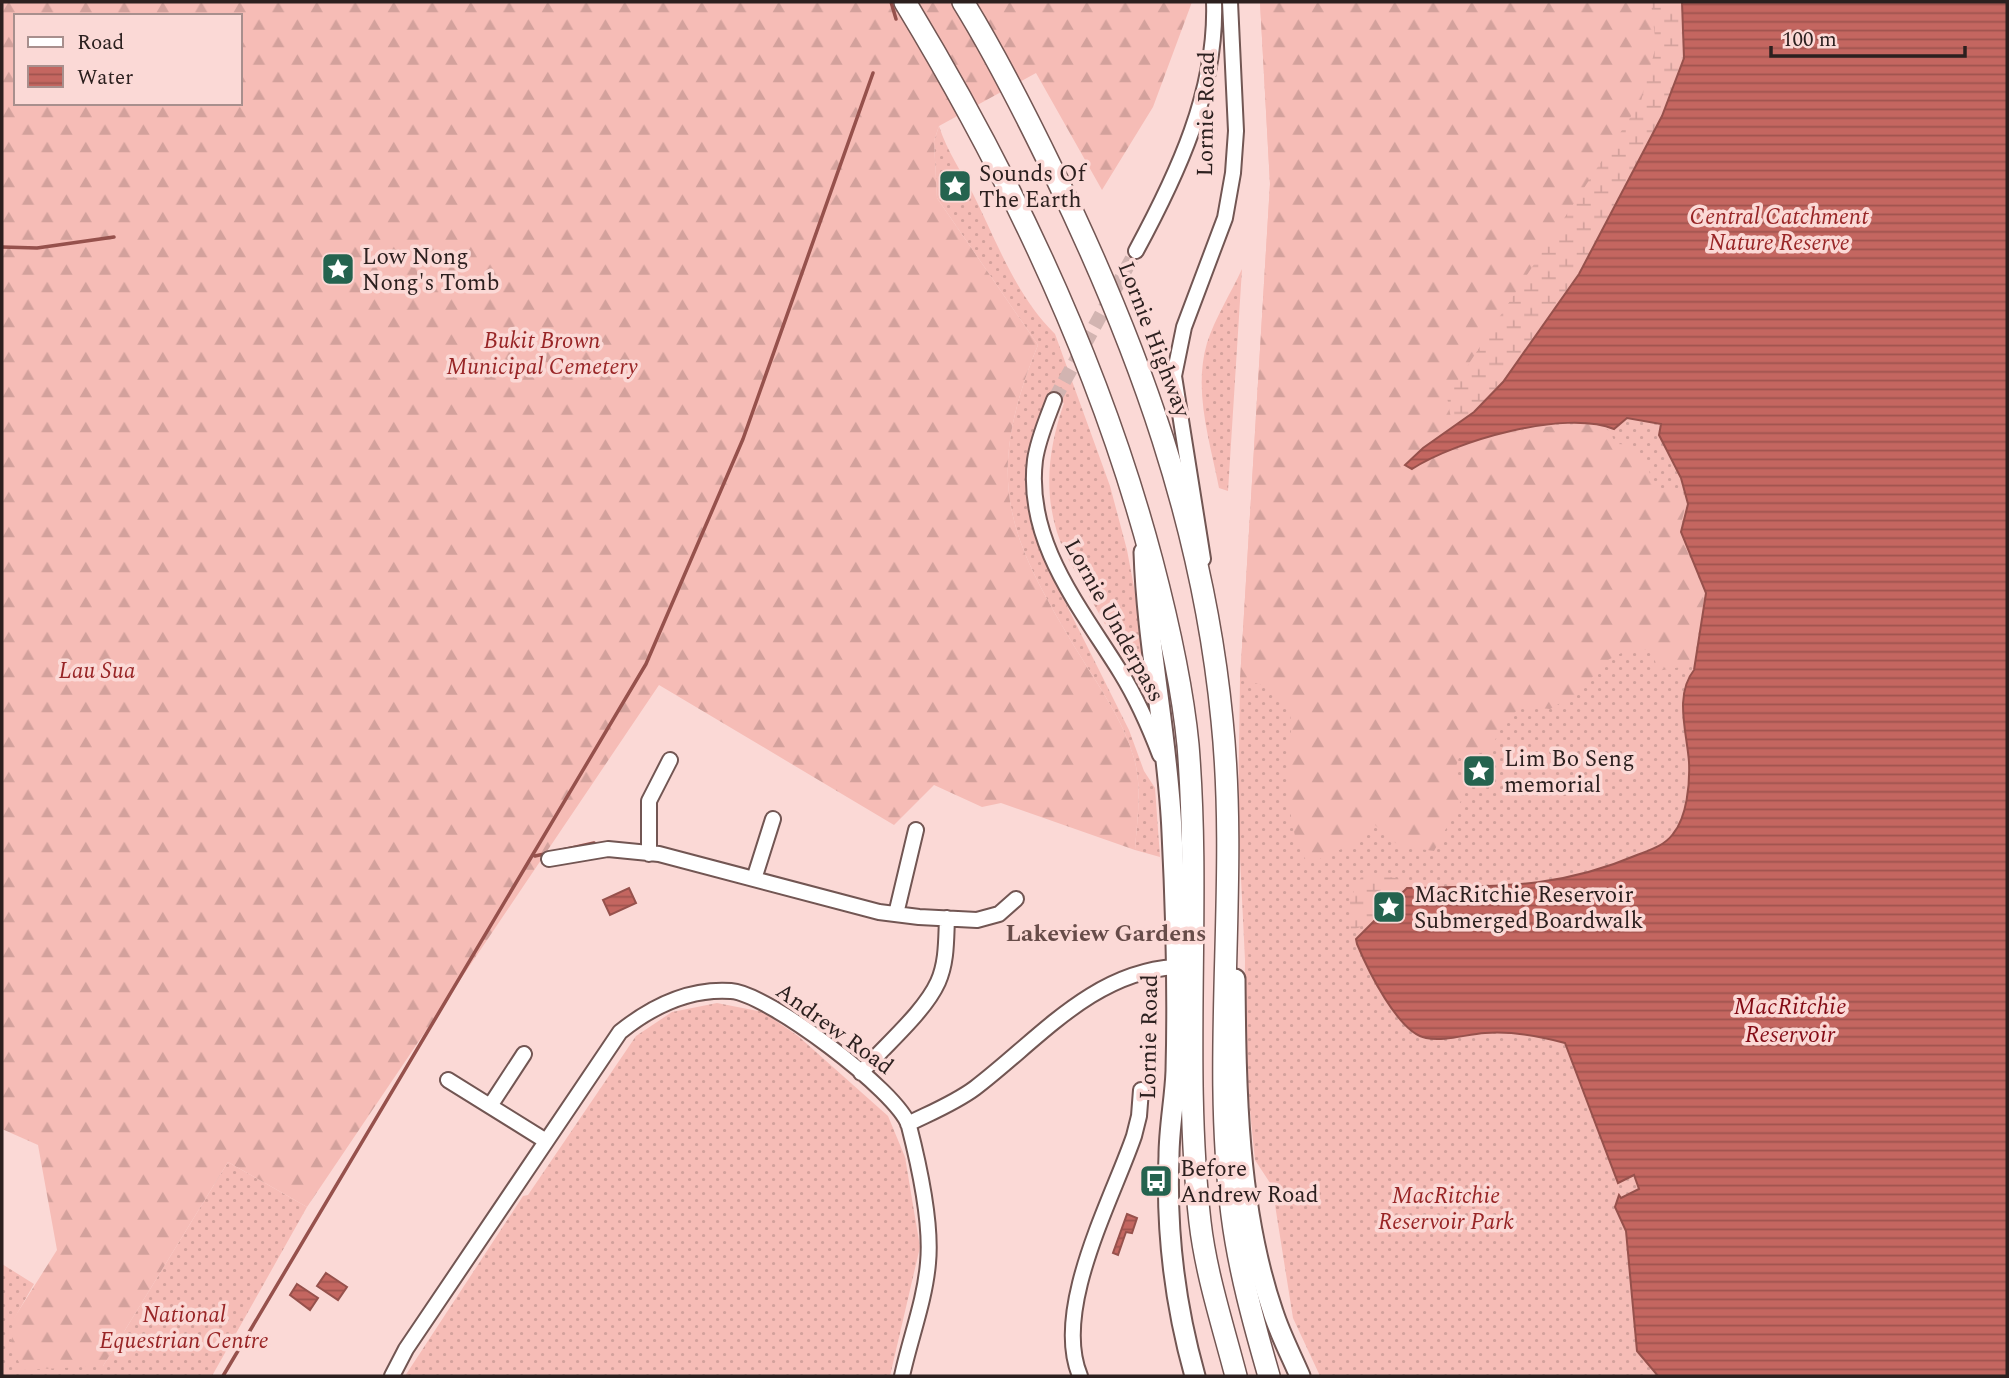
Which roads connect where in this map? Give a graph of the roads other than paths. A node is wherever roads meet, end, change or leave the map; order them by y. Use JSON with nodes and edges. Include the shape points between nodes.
{"nodes":[{"id":1,"x":905,"y":2,"type":"edge"},
{"id":2,"x":963,"y":2,"type":"edge"},
{"id":3,"x":1214,"y":2,"type":"edge"},
{"id":4,"x":1230,"y":2,"type":"edge"},
{"id":5,"x":1136,"y":251,"type":"tunnel mouth"},
{"id":6,"x":1054,"y":400,"type":"tunnel mouth"},
{"id":7,"x":1144,"y":530,"type":"junction"},
{"id":8,"x":1205,"y":594,"type":"junction"},
{"id":9,"x":670,"y":760,"type":"dead end"},
{"id":10,"x":1169,"y":779,"type":"junction"},
{"id":11,"x":773,"y":819,"type":"dead end"},
{"id":12,"x":916,"y":830,"type":"dead end"},
{"id":13,"x":649,"y":854,"type":"junction"},
{"id":14,"x":548,"y":859,"type":"dead end"},
{"id":15,"x":754,"y":879,"type":"junction"},
{"id":16,"x":1229,"y":891,"type":"junction"},
{"id":17,"x":1016,"y":899,"type":"dead end"},
{"id":18,"x":896,"y":914,"type":"junction"},
{"id":19,"x":947,"y":918,"type":"junction"},
{"id":20,"x":1175,"y":967,"type":"junction"},
{"id":21,"x":524,"y":1054,"type":"dead end"},
{"id":22,"x":861,"y":1073,"type":"junction"},
{"id":23,"x":448,"y":1080,"type":"dead end"},
{"id":24,"x":1141,"y":1090,"type":"dead end"},
{"id":25,"x":490,"y":1106,"type":"junction"},
{"id":26,"x":908,"y":1124,"type":"junction"},
{"id":27,"x":546,"y":1141,"type":"junction"},
{"id":28,"x":392,"y":1376,"type":"edge"},
{"id":29,"x":902,"y":1376,"type":"edge"},
{"id":30,"x":1080,"y":1376,"type":"edge"},
{"id":31,"x":1195,"y":1376,"type":"edge"},
{"id":32,"x":1236,"y":1376,"type":"edge"},
{"id":33,"x":1269,"y":1376,"type":"edge"},
{"id":34,"x":1300,"y":1376,"type":"edge"}],
"edges":[{"from":1,"to":7,"type":"highway","via":[[984,144],[1061,299],[1092,372]]},
{"from":2,"to":8,"type":"highway","name":"Lornie Highway","via":[[1026,116],[1103,274],[1158,420]]},
{"from":3,"to":5,"type":"street","via":[[1213,37],[1192,130],[1169,191]]},
{"from":4,"to":8,"type":"street","name":"Lornie Road","via":[[1236,131],[1233,173],[1212,260],[1184,327],[1174,376],[1201,539]]},
{"from":6,"to":10,"type":"street","name":"Lornie Underpass","via":[[1035,461],[1041,530],[1069,590],[1132,692]]},
{"from":7,"to":10,"type":"main road","name":"Lornie Road","via":[[1146,606]]},
{"from":7,"to":32,"type":"highway","name":"Lornie Road","via":[[1183,702],[1191,789],[1194,1147],[1201,1225]]},
{"from":8,"to":16,"type":"highway","name":"Lornie Highway","via":[[1222,721]]},
{"from":9,"to":13,"type":"street","via":[[649,801]]},
{"from":10,"to":20,"type":"main road","name":"Lornie Road"},
{"from":11,"to":15,"type":"street"},
{"from":12,"to":18,"type":"street"},
{"from":13,"to":14,"type":"street","via":[[608,849]]},
{"from":13,"to":15,"type":"street"},
{"from":15,"to":18,"type":"street"},
{"from":16,"to":33,"type":"highway","via":[[1225,1083],[1232,1216]]},
{"from":16,"to":34,"type":"main road","via":[[1234,900],[1236,1074],[1245,1172],[1273,1312]]},
{"from":17,"to":19,"type":"street","via":[[999,914],[977,920]]},
{"from":18,"to":19,"type":"street"},
{"from":19,"to":22,"type":"street","via":[[946,951],[938,982],[924,1004]]},
{"from":20,"to":26,"type":"street","via":[[1133,974],[1083,1001],[968,1093]]},
{"from":20,"to":31,"type":"main road","name":"Lornie Road","via":[[1176,1074],[1168,1155],[1169,1215],[1177,1296]]},
{"from":21,"to":25,"type":"street"},
{"from":22,"to":26,"type":"street","name":"Andrew Road","via":[[892,1098]]},
{"from":22,"to":27,"type":"street","name":"Andrew Road","via":[[763,1000],[732,991],[673,999],[644,1012],[620,1032]]},
{"from":23,"to":25,"type":"street"},
{"from":24,"to":30,"type":"street","name":"Lornie Road","via":[[1134,1136],[1076,1306],[1073,1344]]},
{"from":25,"to":27,"type":"street"},
{"from":26,"to":29,"type":"street","via":[[929,1234],[928,1265]]},
{"from":27,"to":28,"type":"street","name":"Andrew Road"}]}
